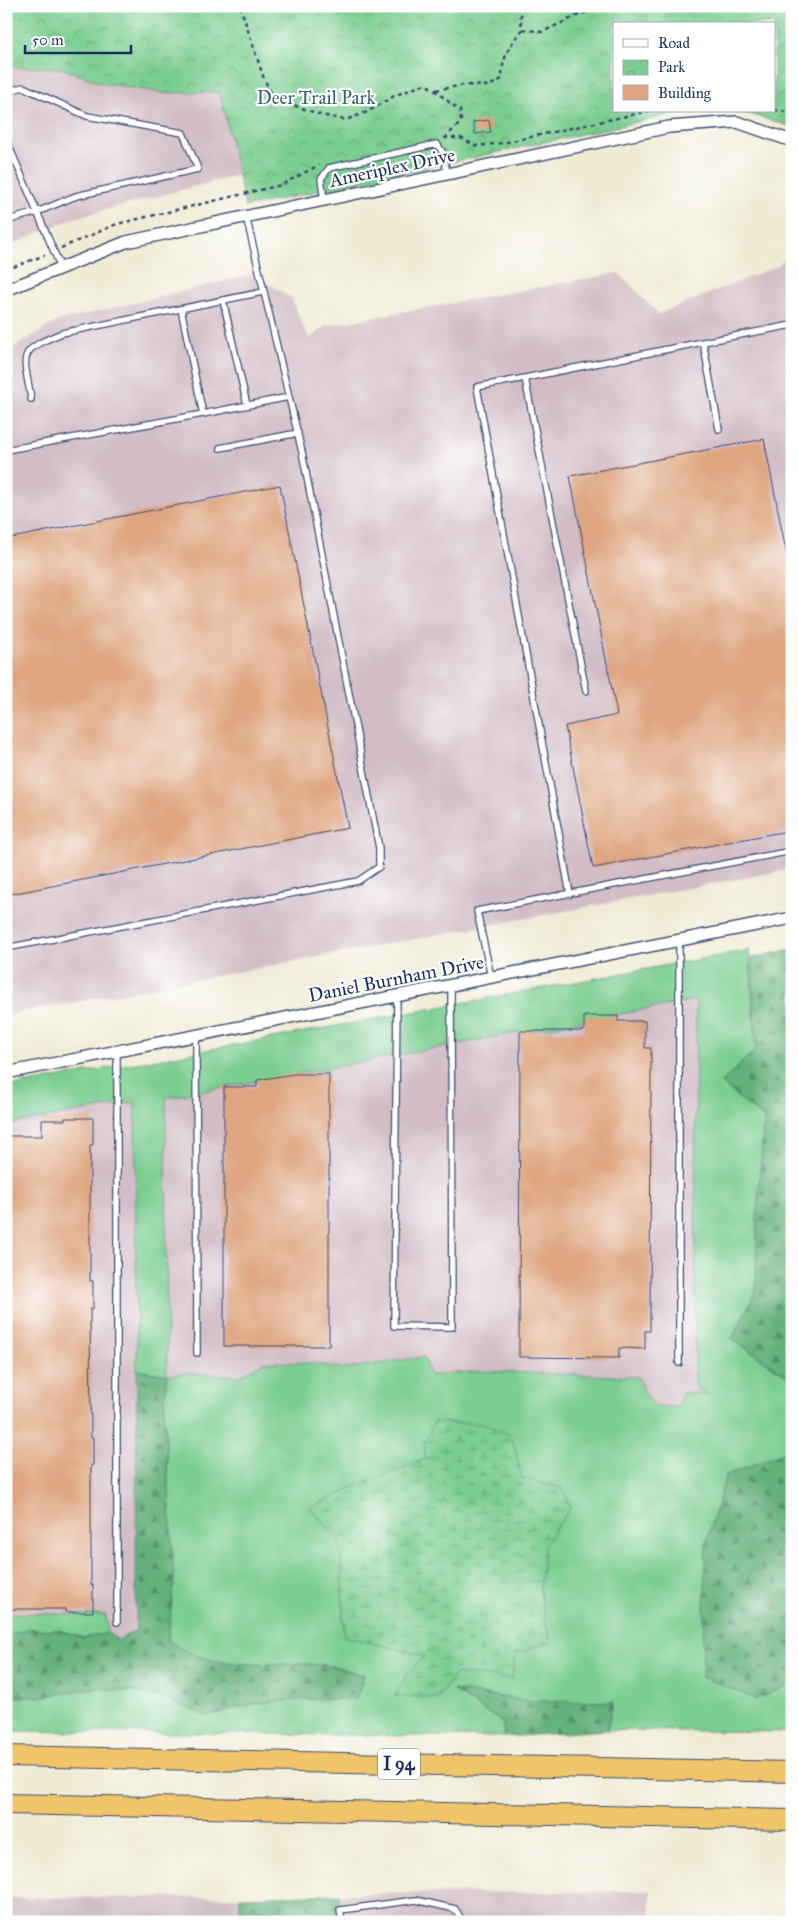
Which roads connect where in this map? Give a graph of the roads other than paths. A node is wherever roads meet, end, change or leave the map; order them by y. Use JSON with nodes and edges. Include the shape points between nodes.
{"nodes":[{"id":1,"x":6,"y":92,"type":"edge"},
{"id":2,"x":6,"y":139,"type":"edge"},
{"id":3,"x":792,"y":140,"type":"edge"},
{"id":4,"x":448,"y":173,"type":"junction"},
{"id":5,"x":324,"y":200,"type":"junction"},
{"id":6,"x":37,"y":212,"type":"junction"},
{"id":7,"x":246,"y":216,"type":"junction"},
{"id":8,"x":6,"y":222,"type":"edge"},
{"id":9,"x":61,"y":268,"type":"junction"},
{"id":10,"x":6,"y":290,"type":"edge"},
{"id":11,"x":263,"y":292,"type":"junction"},
{"id":12,"x":224,"y":300,"type":"junction"},
{"id":13,"x":180,"y":309,"type":"junction"},
{"id":14,"x":792,"y":326,"type":"edge"},
{"id":15,"x":703,"y":342,"type":"junction"},
{"id":16,"x":524,"y":378,"type":"junction"},
{"id":17,"x":289,"y":397,"type":"junction"},
{"id":18,"x":32,"y":399,"type":"dead end"},
{"id":19,"x":247,"y":406,"type":"junction"},
{"id":20,"x":203,"y":414,"type":"junction"},
{"id":21,"x":719,"y":429,"type":"dead end"},
{"id":22,"x":298,"y":433,"type":"junction"},
{"id":23,"x":220,"y":448,"type":"dead end"},
{"id":24,"x":6,"y":450,"type":"edge"},
{"id":25,"x":586,"y":691,"type":"dead end"},
{"id":26,"x":792,"y":852,"type":"edge"},
{"id":27,"x":570,"y":894,"type":"junction"},
{"id":28,"x":792,"y":918,"type":"edge"},
{"id":29,"x":680,"y":940,"type":"junction"},
{"id":30,"x":6,"y":948,"type":"edge"},
{"id":31,"x":491,"y":977,"type":"junction"},
{"id":32,"x":451,"y":985,"type":"junction"},
{"id":33,"x":396,"y":996,"type":"junction"},
{"id":34,"x":196,"y":1036,"type":"junction"},
{"id":35,"x":117,"y":1052,"type":"junction"},
{"id":36,"x":6,"y":1073,"type":"edge"},
{"id":37,"x":197,"y":1353,"type":"dead end"},
{"id":38,"x":679,"y":1363,"type":"dead end"},
{"id":39,"x":117,"y":1622,"type":"dead end"},
{"id":40,"x":6,"y":1756,"type":"edge"},
{"id":41,"x":792,"y":1772,"type":"edge"},
{"id":42,"x":6,"y":1804,"type":"edge"},
{"id":43,"x":792,"y":1820,"type":"edge"},
{"id":44,"x":342,"y":1922,"type":"edge"},
{"id":45,"x":463,"y":1922,"type":"edge"}],
"edges":[{"from":1,"to":6,"type":"lane","via":[[23,87],[87,116],[183,133],[198,170],[76,196]]},
{"from":2,"to":6,"type":"lane"},
{"from":3,"to":4,"type":"street","name":"Ameriplex Drive","via":[[737,122],[669,127]]},
{"from":4,"to":5,"type":"street","name":"Ameriplex Drive"},
{"from":4,"to":5,"type":"lane","via":[[437,144],[329,168],[321,179]]},
{"from":5,"to":7,"type":"street","name":"Ameriplex Drive"},
{"from":6,"to":8,"type":"lane"},
{"from":6,"to":9,"type":"lane"},
{"from":7,"to":9,"type":"street","name":"Ameriplex Drive","via":[[126,242]]},
{"from":7,"to":11,"type":"lane"},
{"from":9,"to":10,"type":"street","name":"Ameriplex Drive"},
{"from":11,"to":12,"type":"lane"},
{"from":11,"to":17,"type":"lane"},
{"from":12,"to":13,"type":"lane"},
{"from":12,"to":19,"type":"lane"},
{"from":13,"to":18,"type":"lane","via":[[62,333],[30,348],[24,359]]},
{"from":13,"to":20,"type":"lane"},
{"from":14,"to":15,"type":"lane"},
{"from":15,"to":16,"type":"lane"},
{"from":15,"to":21,"type":"lane"},
{"from":16,"to":25,"type":"lane"},
{"from":16,"to":27,"type":"lane","via":[[478,387]]},
{"from":17,"to":19,"type":"lane"},
{"from":17,"to":22,"type":"lane"},
{"from":19,"to":20,"type":"lane"},
{"from":20,"to":24,"type":"lane"},
{"from":22,"to":23,"type":"lane"},
{"from":22,"to":30,"type":"lane","via":[[379,848],[379,867],[358,881]]},
{"from":26,"to":27,"type":"lane"},
{"from":27,"to":31,"type":"lane","via":[[478,911]]},
{"from":28,"to":29,"type":"street","name":"Daniel Burnham Drive"},
{"from":29,"to":31,"type":"street","name":"Daniel Burnham Drive"},
{"from":29,"to":38,"type":"lane"},
{"from":31,"to":32,"type":"street","name":"Daniel Burnham Drive"},
{"from":32,"to":33,"type":"street","name":"Daniel Burnham Drive"},
{"from":32,"to":33,"type":"lane","via":[[452,1328],[394,1326]]},
{"from":33,"to":34,"type":"street","name":"Daniel Burnham Drive"},
{"from":34,"to":35,"type":"street","name":"Daniel Burnham Drive"},
{"from":34,"to":37,"type":"lane"},
{"from":35,"to":36,"type":"street","name":"Daniel Burnham Drive"},
{"from":35,"to":39,"type":"lane"},
{"from":40,"to":41,"type":"highway","number":"I 94"},
{"from":42,"to":43,"type":"highway"},
{"from":44,"to":45,"type":"lane","via":[[340,1910],[416,1900],[455,1909]]}]}
